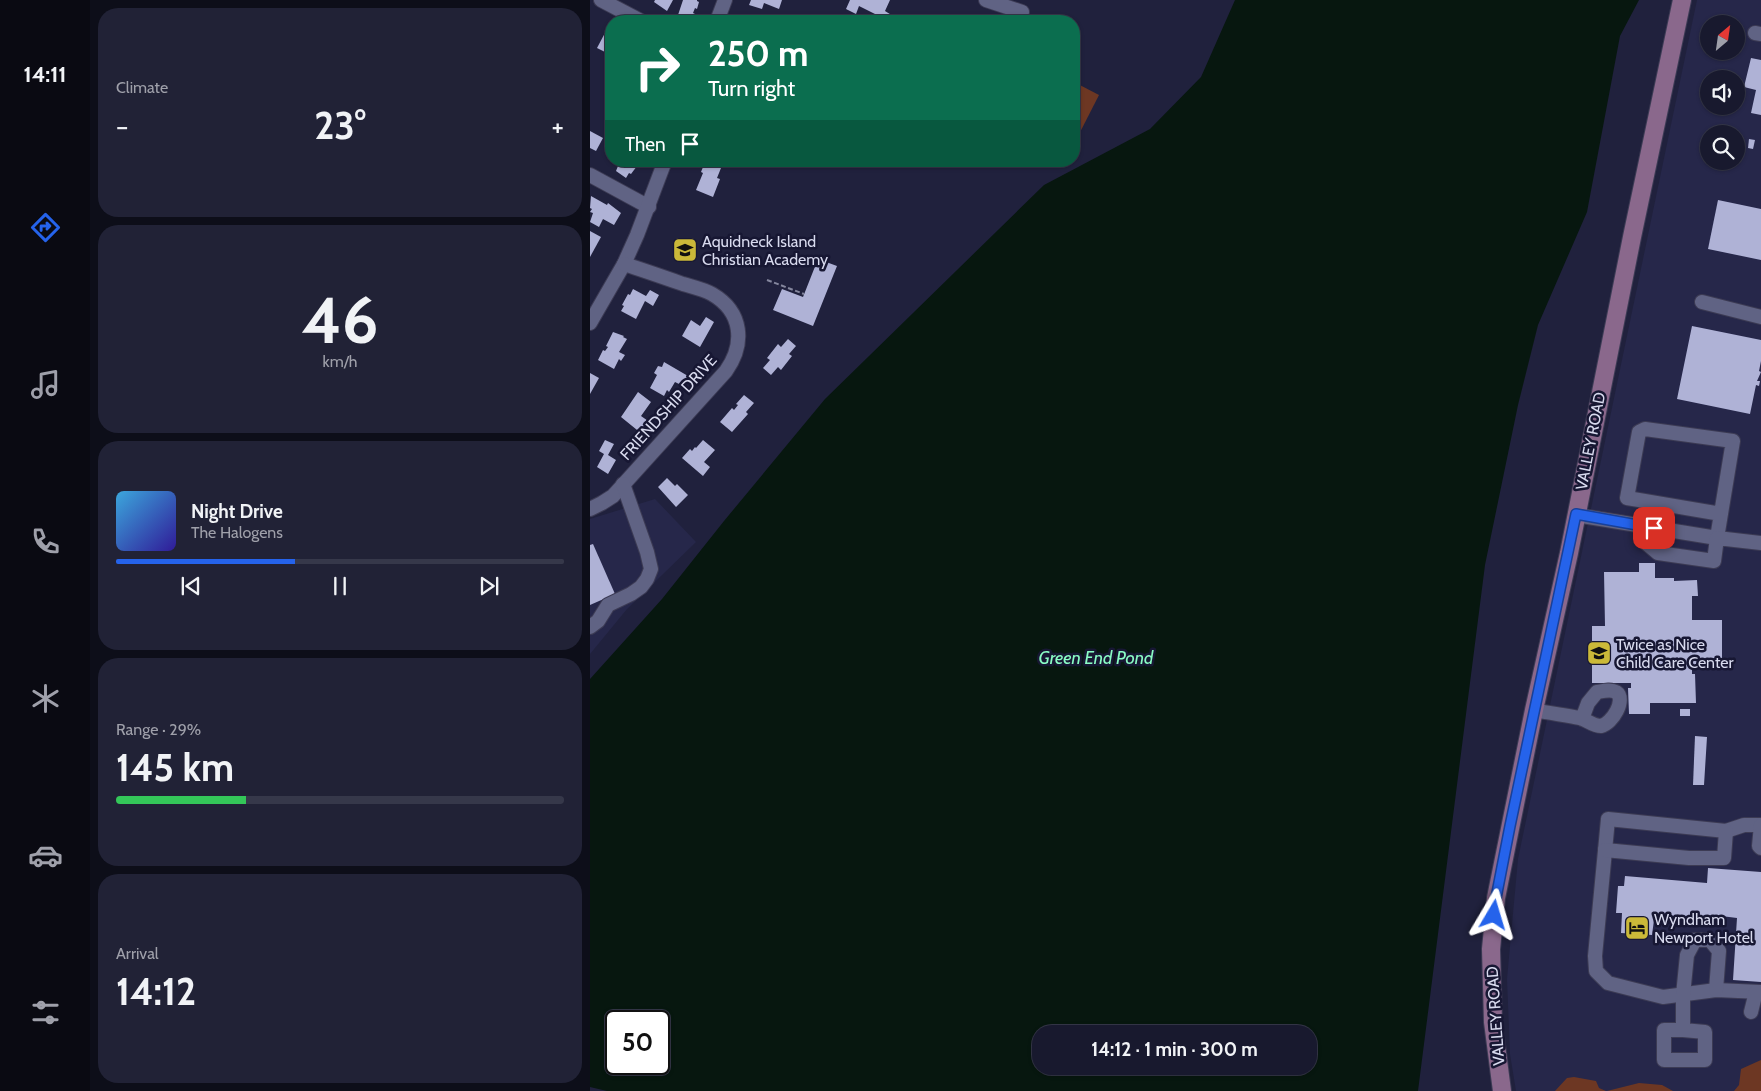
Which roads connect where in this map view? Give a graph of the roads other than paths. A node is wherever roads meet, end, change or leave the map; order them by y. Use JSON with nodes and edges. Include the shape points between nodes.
{"nodes":[{"id":1,"x":601,"y":0,"type":"edge"},
{"id":2,"x":725,"y":0,"type":"edge"},
{"id":3,"x":986,"y":0,"type":"edge"},
{"id":4,"x":1682,"y":0,"type":"edge"},
{"id":5,"x":1022,"y":12,"type":"dead end"},
{"id":6,"x":630,"y":15,"type":"edge"},
{"id":7,"x":719,"y":15,"type":"edge"},
{"id":8,"x":663,"y":167,"type":"edge"},
{"id":9,"x":590,"y":175,"type":"edge"},
{"id":10,"x":649,"y":207,"type":"junction"},
{"id":11,"x":624,"y":264,"type":"junction"},
{"id":12,"x":1702,"y":302,"type":"dead end"},
{"id":13,"x":1761,"y":317,"type":"edge"},
{"id":14,"x":590,"y":323,"type":"edge"},
{"id":15,"x":623,"y":484,"type":"junction"},
{"id":16,"x":1658,"y":503,"type":"junction"},
{"id":17,"x":590,"y":509,"type":"edge"},
{"id":18,"x":1576,"y":514,"type":"junction"},
{"id":19,"x":1721,"y":514,"type":"junction"},
{"id":20,"x":1649,"y":527,"type":"junction"},
{"id":21,"x":1717,"y":538,"type":"junction"},
{"id":22,"x":1761,"y":543,"type":"edge"},
{"id":23,"x":590,"y":627,"type":"edge"},
{"id":24,"x":1534,"y":710,"type":"junction"},
{"id":25,"x":1582,"y":718,"type":"dead end"},
{"id":26,"x":1761,"y":825,"type":"edge"},
{"id":27,"x":1726,"y":831,"type":"junction"},
{"id":28,"x":1761,"y":848,"type":"edge"},
{"id":29,"x":1605,"y":850,"type":"junction"},
{"id":30,"x":1716,"y":990,"type":"junction"},
{"id":31,"x":1758,"y":992,"type":"edge"},
{"id":32,"x":1683,"y":995,"type":"junction"},
{"id":33,"x":1751,"y":1012,"type":"dead end"},
{"id":34,"x":1683,"y":1030,"type":"dead end"},
{"id":35,"x":1502,"y":1091,"type":"edge"}],
"edges":[{"from":1,"to":6,"type":"street"},
{"from":2,"to":7,"type":"street"},
{"from":3,"to":5,"type":"street"},
{"from":4,"to":18,"type":"main road","name":"VALLEY ROAD"},
{"from":8,"to":10,"type":"street"},
{"from":9,"to":10,"type":"street"},
{"from":10,"to":11,"type":"street"},
{"from":11,"to":14,"type":"street"},
{"from":11,"to":15,"type":"street","name":"FRIENDSHIP DRIVE","via":[[712,294],[730,310],[737,327],[738,350],[726,371]]},
{"from":12,"to":13,"type":"street"},
{"from":15,"to":17,"type":"street","name":"FRIENDSHIP DRIVE","via":[[602,504]]},
{"from":15,"to":23,"type":"street","via":[[651,568],[641,587],[608,605]]},
{"from":16,"to":19,"type":"street"},
{"from":16,"to":19,"type":"street","via":[[1627,498],[1639,432],[1645,429],[1732,441]]},
{"from":16,"to":20,"type":"street"},
{"from":18,"to":20,"type":"street"},
{"from":18,"to":24,"type":"main road","name":"VALLEY ROAD"},
{"from":19,"to":21,"type":"street"},
{"from":20,"to":21,"type":"street"},
{"from":20,"to":21,"type":"street","via":[[1646,543],[1658,553],[1714,561]]},
{"from":21,"to":22,"type":"street"},
{"from":24,"to":25,"type":"street"},
{"from":24,"to":35,"type":"main road","name":"VALLEY ROAD","via":[[1496,898],[1491,949],[1493,1022]]},
{"from":26,"to":27,"type":"street","via":[[1744,825]]},
{"from":26,"to":28,"type":"street"},
{"from":27,"to":29,"type":"street","via":[[1724,858]]},
{"from":27,"to":29,"type":"street","via":[[1608,819]]},
{"from":29,"to":32,"type":"street","via":[[1596,971],[1608,983],[1663,997]]},
{"from":30,"to":31,"type":"street"},
{"from":30,"to":32,"type":"street"},
{"from":30,"to":32,"type":"street","via":[[1719,951],[1710,940],[1695,940],[1687,955]]},
{"from":31,"to":33,"type":"street"},
{"from":32,"to":34,"type":"street"}]}
